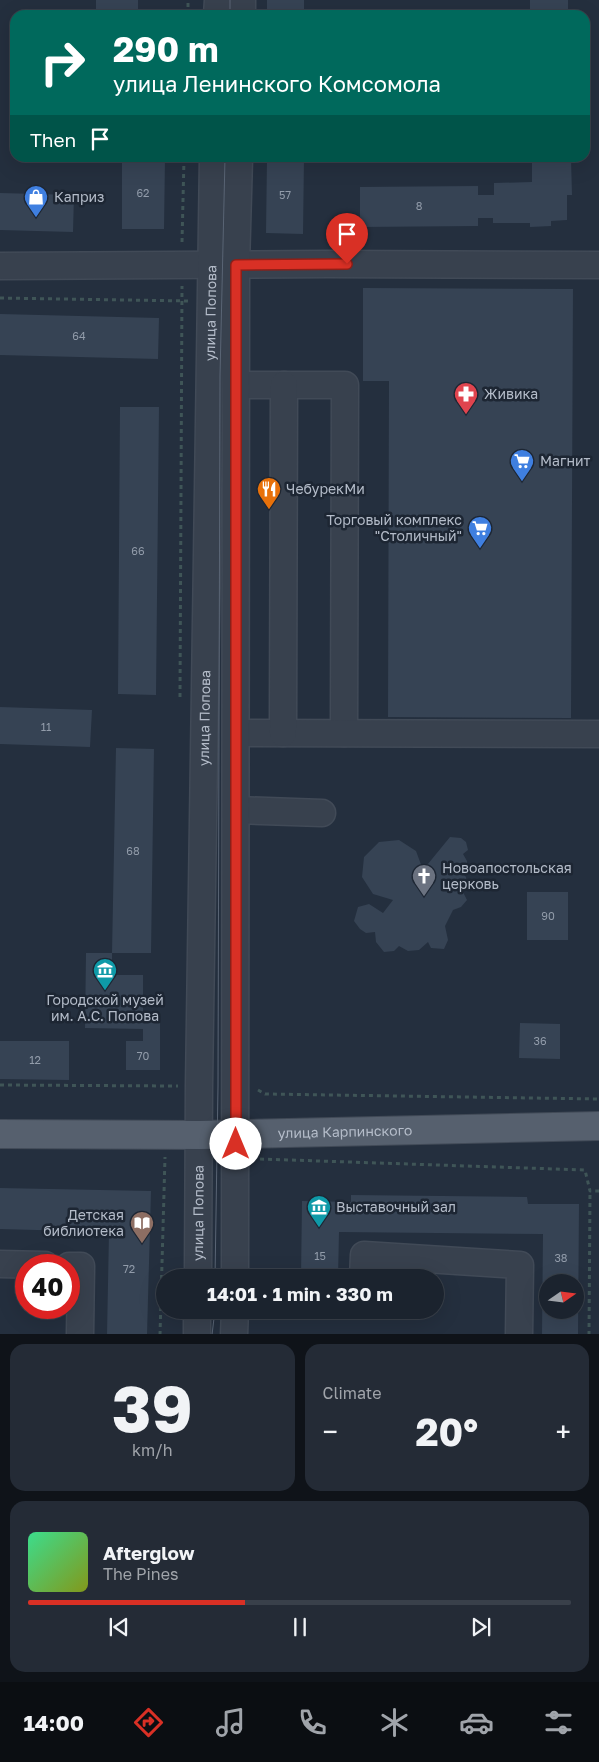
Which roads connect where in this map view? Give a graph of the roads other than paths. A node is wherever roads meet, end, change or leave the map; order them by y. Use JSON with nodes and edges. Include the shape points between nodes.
{"nodes":[{"id":1,"x":213,"y":162,"type":"edge"},
{"id":2,"x":239,"y":162,"type":"edge"},
{"id":3,"x":211,"y":265,"type":"junction"},
{"id":4,"x":236,"y":265,"type":"junction"},
{"id":5,"x":0,"y":266,"type":"edge"},
{"id":6,"x":599,"y":266,"type":"edge"},
{"id":7,"x":236,"y":384,"type":"junction"},
{"id":8,"x":284,"y":385,"type":"junction"},
{"id":9,"x":236,"y":733,"type":"junction"},
{"id":10,"x":282,"y":733,"type":"junction"},
{"id":11,"x":344,"y":733,"type":"junction"},
{"id":12,"x":599,"y":734,"type":"edge"},
{"id":13,"x":236,"y":810,"type":"junction"},
{"id":14,"x":322,"y":813,"type":"dead end"},
{"id":15,"x":599,"y":1126,"type":"edge"},
{"id":16,"x":0,"y":1134,"type":"edge"},
{"id":17,"x":191,"y":1142,"type":"junction"},
{"id":18,"x":236,"y":1144,"type":"junction"},
{"id":19,"x":0,"y":1264,"type":"edge"},
{"id":20,"x":15,"y":1264,"type":"edge"},
{"id":21,"x":80,"y":1266,"type":"edge"},
{"id":22,"x":198,"y":1269,"type":"edge"},
{"id":23,"x":235,"y":1269,"type":"edge"},
{"id":24,"x":363,"y":1269,"type":"edge"},
{"id":25,"x":198,"y":1319,"type":"edge"},
{"id":26,"x":235,"y":1319,"type":"edge"},
{"id":27,"x":80,"y":1334,"type":"edge"},
{"id":28,"x":197,"y":1334,"type":"edge"},
{"id":29,"x":234,"y":1334,"type":"edge"},
{"id":30,"x":519,"y":1334,"type":"edge"}],
"edges":[{"from":1,"to":3,"type":"street","name":"улица Попова"},
{"from":2,"to":4,"type":"street","name":"улица Попова"},
{"from":3,"to":4,"type":"street"},
{"from":3,"to":5,"type":"street"},
{"from":3,"to":17,"type":"street","name":"улица Попова","via":[[184,1089]]},
{"from":4,"to":6,"type":"street"},
{"from":4,"to":7,"type":"street","name":"улица Попова"},
{"from":7,"to":8,"type":"street"},
{"from":7,"to":9,"type":"street","name":"улица Попова"},
{"from":8,"to":10,"type":"street"},
{"from":8,"to":11,"type":"street","via":[[345,385]]},
{"from":9,"to":10,"type":"street"},
{"from":9,"to":13,"type":"street","name":"улица Попова"},
{"from":10,"to":11,"type":"street"},
{"from":11,"to":12,"type":"street"},
{"from":13,"to":14,"type":"street"},
{"from":13,"to":18,"type":"street","name":"улица Попова"},
{"from":15,"to":18,"type":"main road","name":"улица Карпинского"},
{"from":16,"to":17,"type":"main road","name":"улица Карпинского"},
{"from":17,"to":18,"type":"main road","name":"улица Карпинского"},
{"from":17,"to":22,"type":"street","name":"улица Попова"},
{"from":18,"to":23,"type":"street","name":"улица Попова"},
{"from":19,"to":20,"type":"street"},
{"from":21,"to":27,"type":"street"},
{"from":24,"to":30,"type":"street","via":[[364,1255],[520,1265]]},
{"from":25,"to":28,"type":"street"},
{"from":26,"to":29,"type":"street"}]}
